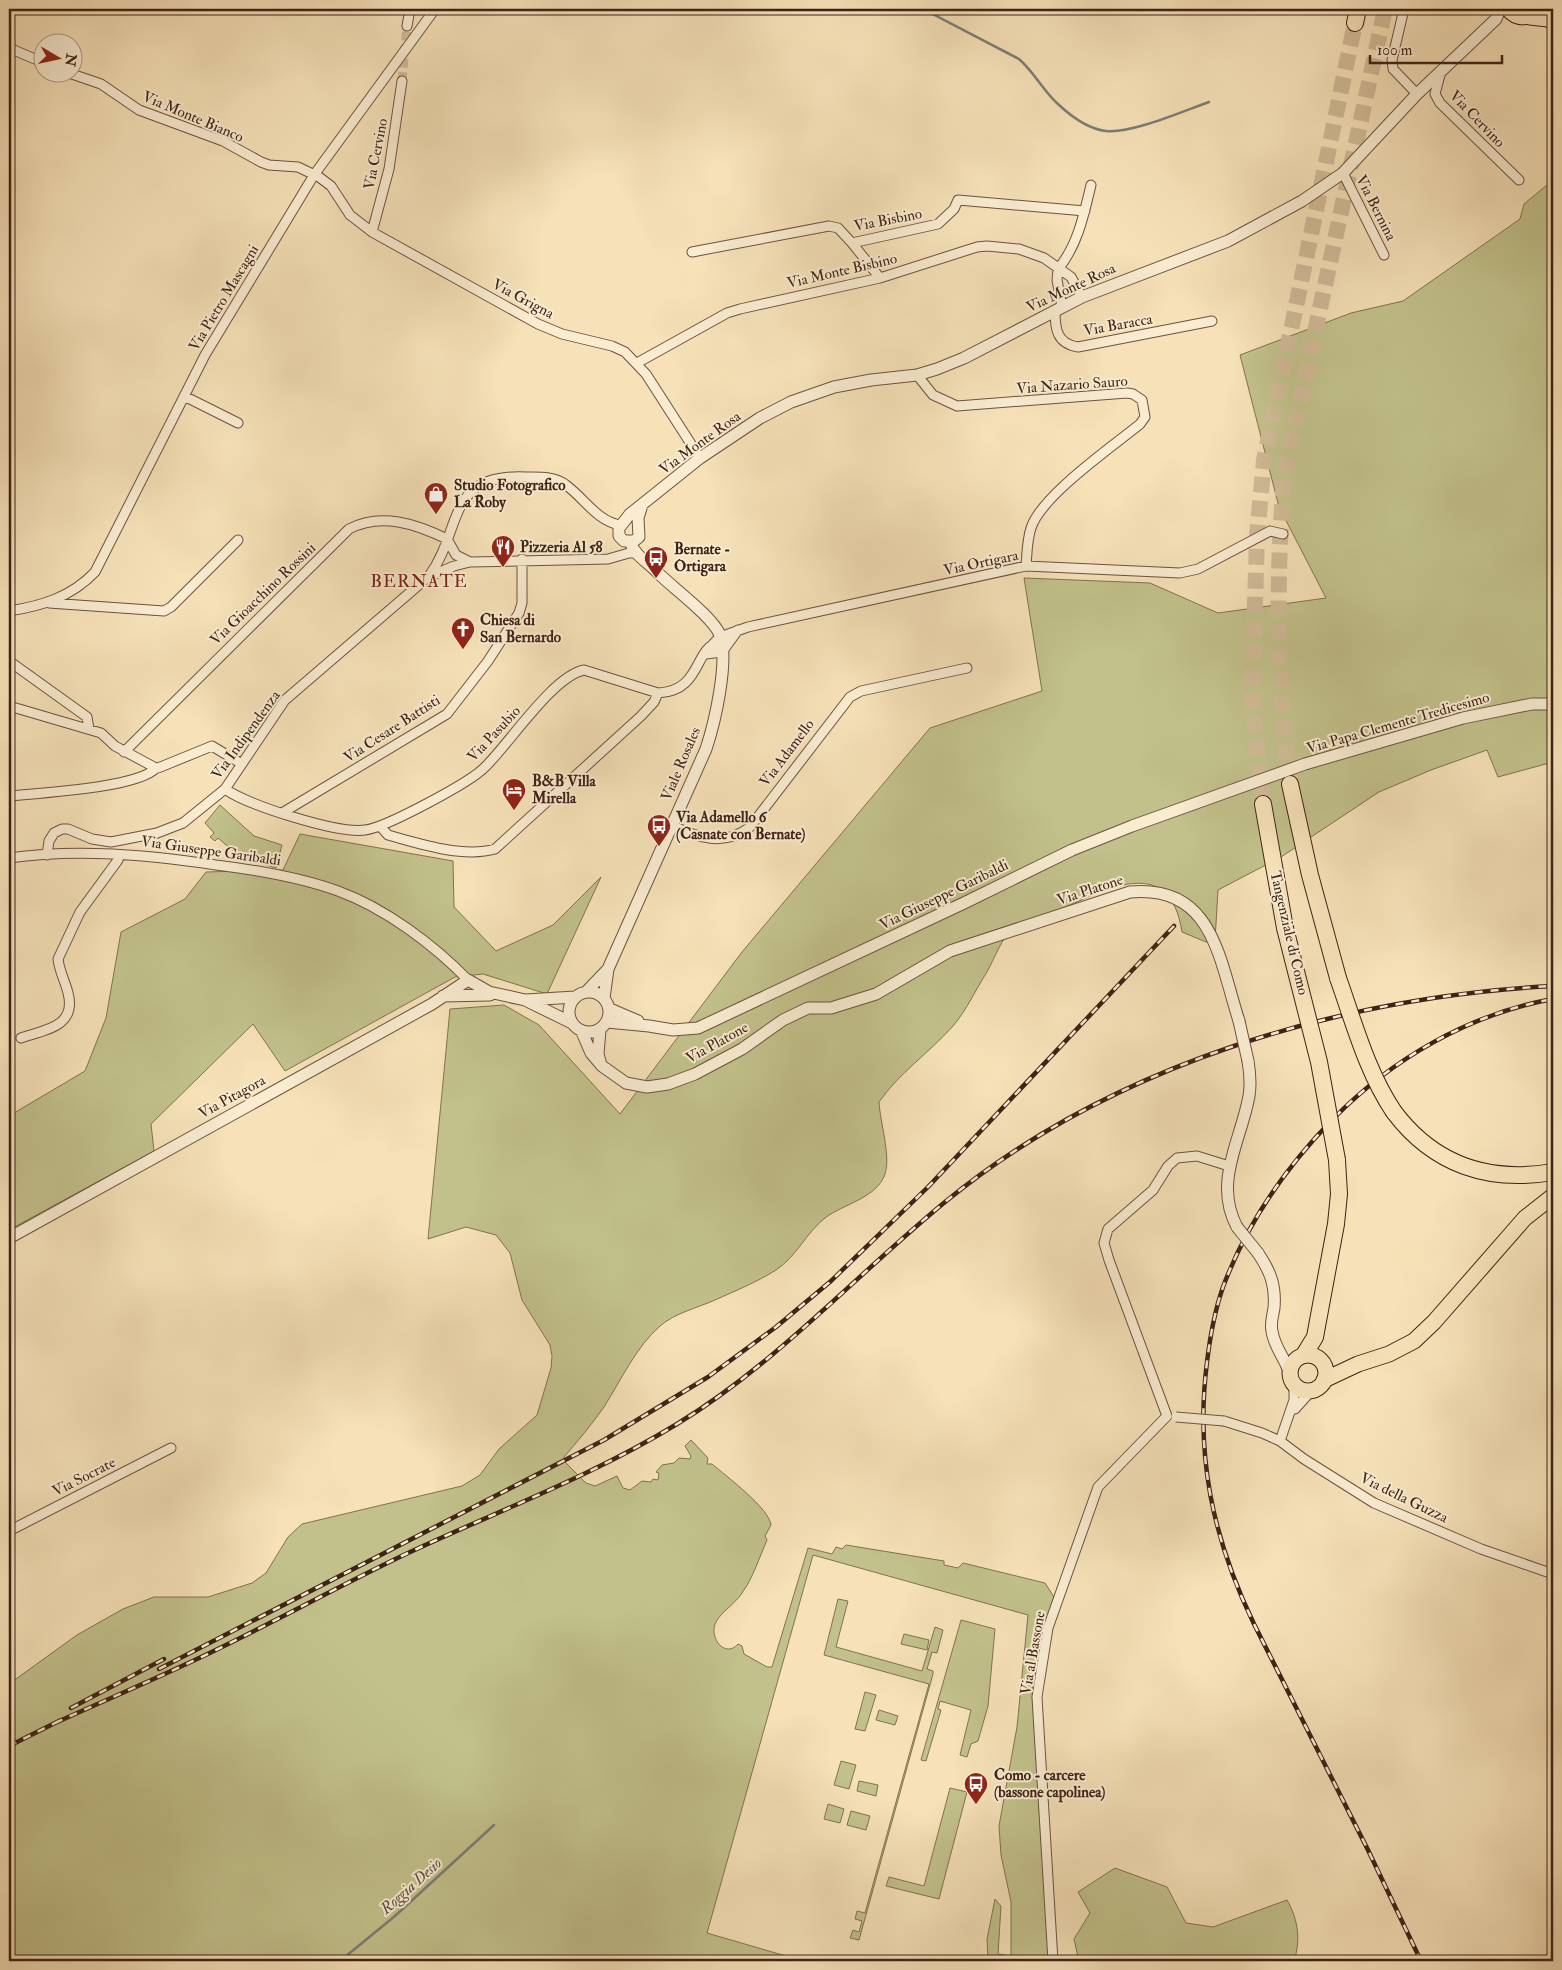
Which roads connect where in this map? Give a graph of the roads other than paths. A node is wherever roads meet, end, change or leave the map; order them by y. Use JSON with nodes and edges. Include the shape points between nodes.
{"nodes":[{"id":1,"x":410,"y":9,"type":"edge"},
{"id":2,"x":435,"y":9,"type":"edge"},
{"id":3,"x":1404,"y":9,"type":"edge"},
{"id":4,"x":1498,"y":14,"type":"edge"},
{"id":5,"x":1534,"y":14,"type":"edge"},
{"id":6,"x":407,"y":26,"type":"tunnel mouth"},
{"id":7,"x":9,"y":48,"type":"edge"},
{"id":8,"x":32,"y":58,"type":"edge"},
{"id":9,"x":1442,"y":70,"type":"junction"},
{"id":10,"x":82,"y":77,"type":"edge"},
{"id":11,"x":402,"y":81,"type":"tunnel mouth"},
{"id":12,"x":1417,"y":94,"type":"junction"},
{"id":13,"x":1343,"y":173,"type":"junction"},
{"id":14,"x":314,"y":175,"type":"junction"},
{"id":15,"x":1518,"y":180,"type":"dead end"},
{"id":16,"x":1091,"y":185,"type":"dead end"},
{"id":17,"x":1084,"y":211,"type":"junction"},
{"id":18,"x":372,"y":232,"type":"junction"},
{"id":19,"x":852,"y":243,"type":"junction"},
{"id":20,"x":692,"y":252,"type":"dead end"},
{"id":21,"x":1384,"y":255,"type":"dead end"},
{"id":22,"x":1058,"y":269,"type":"junction"},
{"id":23,"x":880,"y":278,"type":"junction"},
{"id":24,"x":1082,"y":297,"type":"junction"},
{"id":25,"x":1058,"y":309,"type":"junction"},
{"id":26,"x":1212,"y":321,"type":"dead end"},
{"id":27,"x":637,"y":363,"type":"junction"},
{"id":28,"x":917,"y":375,"type":"junction"},
{"id":29,"x":184,"y":396,"type":"junction"},
{"id":30,"x":238,"y":423,"type":"dead end"},
{"id":31,"x":700,"y":458,"type":"junction"},
{"id":32,"x":642,"y":505,"type":"junction"},
{"id":33,"x":622,"y":523,"type":"junction"},
{"id":34,"x":638,"y":524,"type":"junction"},
{"id":35,"x":1283,"y":534,"type":"dead end"},
{"id":36,"x":447,"y":539,"type":"junction"},
{"id":37,"x":238,"y":540,"type":"dead end"},
{"id":38,"x":632,"y":546,"type":"junction"},
{"id":39,"x":522,"y":559,"type":"junction"},
{"id":40,"x":470,"y":562,"type":"junction"},
{"id":41,"x":650,"y":564,"type":"junction"},
{"id":42,"x":1026,"y":566,"type":"junction"},
{"id":43,"x":428,"y":577,"type":"junction"},
{"id":44,"x":77,"y":589,"type":"junction"},
{"id":45,"x":49,"y":603,"type":"junction"},
{"id":46,"x":87,"y":606,"type":"junction"},
{"id":47,"x":9,"y":611,"type":"edge"},
{"id":48,"x":738,"y":630,"type":"junction"},
{"id":49,"x":719,"y":644,"type":"junction"},
{"id":50,"x":9,"y":661,"type":"edge"},
{"id":51,"x":967,"y":668,"type":"dead end"},
{"id":52,"x":658,"y":693,"type":"junction"},
{"id":53,"x":1553,"y":704,"type":"edge"},
{"id":54,"x":9,"y":706,"type":"edge"},
{"id":55,"x":88,"y":729,"type":"junction"},
{"id":56,"x":124,"y":752,"type":"junction"},
{"id":57,"x":242,"y":764,"type":"junction"},
{"id":58,"x":156,"y":768,"type":"junction"},
{"id":59,"x":1253,"y":784,"type":"joint"},
{"id":60,"x":1290,"y":784,"type":"tunnel mouth"},
{"id":61,"x":225,"y":789,"type":"junction"},
{"id":62,"x":9,"y":796,"type":"edge"},
{"id":63,"x":304,"y":800,"type":"junction"},
{"id":64,"x":1263,"y":804,"type":"tunnel mouth"},
{"id":65,"x":282,"y":813,"type":"junction"},
{"id":66,"x":302,"y":820,"type":"junction"},
{"id":67,"x":671,"y":825,"type":"junction"},
{"id":68,"x":380,"y":826,"type":"junction"},
{"id":69,"x":47,"y":855,"type":"junction"},
{"id":70,"x":120,"y":855,"type":"junction"},
{"id":71,"x":9,"y":858,"type":"edge"},
{"id":72,"x":608,"y":969,"type":"junction"},
{"id":73,"x":468,"y":980,"type":"junction"},
{"id":74,"x":587,"y":991,"type":"junction"},
{"id":75,"x":442,"y":996,"type":"junction"},
{"id":76,"x":502,"y":996,"type":"junction"},
{"id":77,"x":575,"y":997,"type":"junction"},
{"id":78,"x":604,"y":998,"type":"junction"},
{"id":79,"x":524,"y":1000,"type":"junction"},
{"id":80,"x":610,"y":1009,"type":"junction"},
{"id":81,"x":603,"y":1026,"type":"junction"},
{"id":82,"x":649,"y":1026,"type":"junction"},
{"id":83,"x":576,"y":1027,"type":"junction"},
{"id":84,"x":21,"y":1038,"type":"dead end"},
{"id":85,"x":602,"y":1066,"type":"junction"},
{"id":86,"x":1229,"y":1166,"type":"junction"},
{"id":87,"x":1553,"y":1172,"type":"edge"},
{"id":88,"x":1553,"y":1196,"type":"edge"},
{"id":89,"x":9,"y":1238,"type":"edge"},
{"id":90,"x":1275,"y":1345,"type":"junction"},
{"id":91,"x":1301,"y":1356,"type":"junction"},
{"id":92,"x":1320,"y":1360,"type":"junction"},
{"id":93,"x":1358,"y":1364,"type":"junction"},
{"id":94,"x":1292,"y":1379,"type":"junction"},
{"id":95,"x":1318,"y":1385,"type":"junction"},
{"id":96,"x":1290,"y":1415,"type":"junction"},
{"id":97,"x":1171,"y":1416,"type":"junction"},
{"id":98,"x":1280,"y":1441,"type":"junction"},
{"id":99,"x":171,"y":1448,"type":"dead end"},
{"id":100,"x":9,"y":1531,"type":"edge"},
{"id":101,"x":1553,"y":1574,"type":"edge"},
{"id":102,"x":1053,"y":1961,"type":"edge"}],
"edges":[{"from":1,"to":6,"type":"street"},
{"from":2,"to":14,"type":"street","name":"Via Pietro Mascagni"},
{"from":3,"to":12,"type":"street","via":[[1392,60],[1393,69]]},
{"from":4,"to":5,"type":"street","name":"Via Monte Rosa"},
{"from":4,"to":9,"type":"street","name":"Via Monte Rosa"},
{"from":7,"to":8,"type":"street"},
{"from":9,"to":12,"type":"street","name":"Via Monte Rosa"},
{"from":9,"to":15,"type":"street","name":"Via Cervino","via":[[1435,94],[1440,104]]},
{"from":10,"to":14,"type":"street","name":"Via Monte Bianco","via":[[101,84],[139,110],[223,141],[261,162],[293,166]]},
{"from":11,"to":18,"type":"street","name":"Via Cervino","via":[[389,169]]},
{"from":12,"to":13,"type":"street","name":"Via Monte Rosa"},
{"from":13,"to":21,"type":"street","name":"Via Bernina"},
{"from":13,"to":24,"type":"street","name":"Via Monte Rosa","via":[[1254,229]]},
{"from":14,"to":18,"type":"street","name":"Via Grigna","via":[[331,186],[350,215]]},
{"from":14,"to":29,"type":"street","name":"Via Pietro Mascagni","via":[[205,355]]},
{"from":16,"to":17,"type":"street"},
{"from":17,"to":19,"type":"street","name":"Via Bisbino","via":[[958,200],[954,209],[938,224]]},
{"from":17,"to":22,"type":"street","via":[[1068,257]]},
{"from":18,"to":27,"type":"street","name":"Via Grigna","via":[[538,324],[562,334],[612,346]]},
{"from":19,"to":20,"type":"street","name":"Via Bisbino","via":[[838,228],[829,226]]},
{"from":19,"to":23,"type":"street"},
{"from":22,"to":23,"type":"street","name":"Via Monte Bisbino","via":[[1032,253],[987,246],[954,253],[924,266]]},
{"from":22,"to":24,"type":"street","name":"Via Monte Bisbino","via":[[1071,277]]},
{"from":22,"to":25,"type":"street"},
{"from":23,"to":27,"type":"street","name":"Via Monte Bisbino","via":[[740,308]]},
{"from":24,"to":25,"type":"street","name":"Via Monte Rosa"},
{"from":25,"to":26,"type":"street","name":"Via Baracca","via":[[1056,329],[1060,339],[1069,346],[1078,347]]},
{"from":25,"to":28,"type":"street","name":"Via Monte Rosa","via":[[964,358]]},
{"from":27,"to":31,"type":"street","name":"Via Grigna"},
{"from":28,"to":31,"type":"street","name":"Via Monte Rosa","via":[[871,380],[810,394],[760,418]]},
{"from":28,"to":42,"type":"street","name":"Via Nazario Sauro","via":[[933,396],[948,404],[966,407],[1127,393],[1142,400],[1145,417],[1140,424],[1041,508],[1031,527]]},
{"from":29,"to":30,"type":"street"},
{"from":29,"to":44,"type":"street","name":"Via Pietro Mascagni","via":[[105,556],[95,572]]},
{"from":31,"to":32,"type":"street","name":"Via Monte Rosa"},
{"from":32,"to":33,"type":"street","name":"Via Monte Rosa"},
{"from":32,"to":34,"type":"street"},
{"from":33,"to":34,"type":"street","via":[[632,521]]},
{"from":33,"to":36,"type":"street","via":[[605,521],[560,481],[515,476],[488,482],[470,492],[461,502]]},
{"from":33,"to":38,"type":"street","via":[[619,536]]},
{"from":34,"to":38,"type":"street","via":[[640,530]]},
{"from":35,"to":42,"type":"street","name":"Via Ortigara","via":[[1270,531],[1198,569],[1180,573]]},
{"from":36,"to":40,"type":"street","via":[[456,555]]},
{"from":36,"to":43,"type":"street","via":[[444,554]]},
{"from":36,"to":56,"type":"street","name":"Via Gioacchino Rossini","via":[[408,522],[354,526]]},
{"from":37,"to":46,"type":"street","via":[[171,607],[164,610]]},
{"from":38,"to":39,"type":"street","via":[[608,559]]},
{"from":38,"to":41,"type":"street"},
{"from":38,"to":41,"type":"street"},
{"from":39,"to":40,"type":"street"},
{"from":39,"to":63,"type":"street","name":"Via Cesare Battisti","via":[[519,613],[488,662],[447,714]]},
{"from":40,"to":43,"type":"street"},
{"from":41,"to":49,"type":"street","via":[[712,623]]},
{"from":42,"to":48,"type":"street","name":"Via Ortigara"},
{"from":43,"to":57,"type":"street","name":"Via Indipendenza","via":[[285,700]]},
{"from":44,"to":45,"type":"street","name":"Via Pietro Mascagni"},
{"from":44,"to":46,"type":"street","via":[[79,598]]},
{"from":45,"to":46,"type":"street"},
{"from":45,"to":47,"type":"street"},
{"from":48,"to":49,"type":"street","name":"Via Ortigara"},
{"from":48,"to":49,"type":"street"},
{"from":49,"to":52,"type":"street","via":[[706,654],[685,684],[677,690]]},
{"from":49,"to":67,"type":"street","name":"Viale Rosales","via":[[720,688],[712,730]]},
{"from":50,"to":55,"type":"street","via":[[87,717]]},
{"from":51,"to":67,"type":"street","name":"Via Adamello","via":[[850,697],[750,827],[738,835],[713,840]]},
{"from":52,"to":68,"type":"street","name":"Via Pasubio","via":[[584,670],[574,673],[548,695],[481,771]]},
{"from":52,"to":68,"type":"street","via":[[641,716],[495,849],[475,853],[460,851],[388,835]]},
{"from":53,"to":59,"type":"street","name":"Via Papa Clemente Tredicesimo","via":[[1532,704],[1463,718],[1305,764]]},
{"from":54,"to":55,"type":"street"},
{"from":55,"to":56,"type":"street","via":[[101,732]]},
{"from":56,"to":58,"type":"street"},
{"from":57,"to":58,"type":"street","via":[[208,746]]},
{"from":57,"to":61,"type":"street","name":"Via Indipendenza"},
{"from":58,"to":62,"type":"street","via":[[146,776],[121,782]]},
{"from":59,"to":82,"type":"street","name":"Via Giuseppe Garibaldi","via":[[1072,850],[698,1028],[673,1030]]},
{"from":60,"to":87,"type":"highway","bridge":true,"via":[[1338,978],[1372,1074],[1394,1112],[1416,1137],[1449,1161],[1495,1175],[1526,1177]]},
{"from":61,"to":65,"type":"street","name":"Via Pasubio"},
{"from":61,"to":69,"type":"street","name":"Via Indipendenza","via":[[183,823],[157,833],[111,842],[62,829],[54,833]]},
{"from":63,"to":65,"type":"street","name":"Via Cesare Battisti"},
{"from":63,"to":66,"type":"street"},
{"from":64,"to":91,"type":"highway","name":"Tangenziale di Como","bridge":true,"via":[[1285,928],[1319,1062],[1337,1160],[1336,1224],[1315,1337]]},
{"from":65,"to":66,"type":"street","name":"Via Pasubio"},
{"from":66,"to":68,"type":"street","name":"Via Pasubio","via":[[358,831]]},
{"from":67,"to":72,"type":"street"},
{"from":69,"to":70,"type":"street","name":"Via Giuseppe Garibaldi"},
{"from":69,"to":71,"type":"street","name":"Via Giuseppe Garibaldi"},
{"from":70,"to":73,"type":"street","name":"Via Giuseppe Garibaldi","via":[[147,855],[260,871],[338,891],[418,935]]},
{"from":70,"to":84,"type":"street","via":[[80,912],[58,958],[70,1002],[66,1018],[59,1025]]},
{"from":72,"to":74,"type":"street"},
{"from":72,"to":78,"type":"street"},
{"from":73,"to":75,"type":"street","name":"Via Pitagora"},
{"from":73,"to":76,"type":"street","name":"Via Giuseppe Garibaldi"},
{"from":74,"to":77,"type":"street"},
{"from":74,"to":78,"type":"street"},
{"from":75,"to":76,"type":"street"},
{"from":75,"to":89,"type":"street","name":"Via Pitagora"},
{"from":76,"to":79,"type":"street","name":"Via Giuseppe Garibaldi"},
{"from":77,"to":79,"type":"street","name":"Via Giuseppe Garibaldi"},
{"from":77,"to":83,"type":"street","via":[[568,1010]]},
{"from":78,"to":80,"type":"street"},
{"from":79,"to":83,"type":"street","name":"Via Giuseppe Garibaldi"},
{"from":80,"to":81,"type":"street"},
{"from":80,"to":82,"type":"street","name":"Via Giuseppe Garibaldi"},
{"from":81,"to":82,"type":"street","name":"Via Giuseppe Garibaldi"},
{"from":81,"to":83,"type":"street","via":[[593,1032]]},
{"from":81,"to":85,"type":"street","via":[[598,1054]]},
{"from":83,"to":85,"type":"street","name":"Via Platone"},
{"from":85,"to":86,"type":"street","name":"Via Platone","bridge":true,"via":[[626,1083],[647,1087],[668,1084],[695,1074],[742,1049],[783,1020],[808,1008],[831,1008],[876,994],[950,951],[1130,892],[1151,890],[1180,899],[1196,910],[1216,950],[1239,1021],[1248,1061],[1249,1096]]},
{"from":86,"to":90,"type":"street","name":"Via Platone","bridge":true,"via":[[1226,1183],[1228,1208],[1275,1284],[1271,1328]]},
{"from":86,"to":97,"type":"street","via":[[1197,1156],[1176,1158],[1153,1190],[1118,1219],[1104,1239],[1109,1260]]},
{"from":88,"to":93,"type":"main road","via":[[1525,1218],[1414,1341],[1389,1354]]},
{"from":90,"to":91,"type":"street"},
{"from":90,"to":94,"type":"street","name":"Via Platone","via":[[1285,1359]]},
{"from":91,"to":92,"type":"main road"},
{"from":91,"to":94,"type":"main road","via":[[1292,1364]]},
{"from":92,"to":93,"type":"main road"},
{"from":92,"to":95,"type":"main road","via":[[1325,1370]]},
{"from":93,"to":95,"type":"main road"},
{"from":94,"to":95,"type":"main road","via":[[1302,1390]]},
{"from":94,"to":96,"type":"street","via":[[1294,1400]]},
{"from":95,"to":96,"type":"street"},
{"from":96,"to":98,"type":"street"},
{"from":97,"to":98,"type":"street","name":"Via della Guzza","bridge":true,"via":[[1224,1421]]},
{"from":97,"to":102,"type":"street","name":"Via al Bassone","via":[[1098,1487],[1048,1628],[1037,1697]]},
{"from":98,"to":101,"type":"street","name":"Via della Guzza","via":[[1374,1503],[1481,1549]]},
{"from":99,"to":100,"type":"street","name":"Via Socrate"}]}
